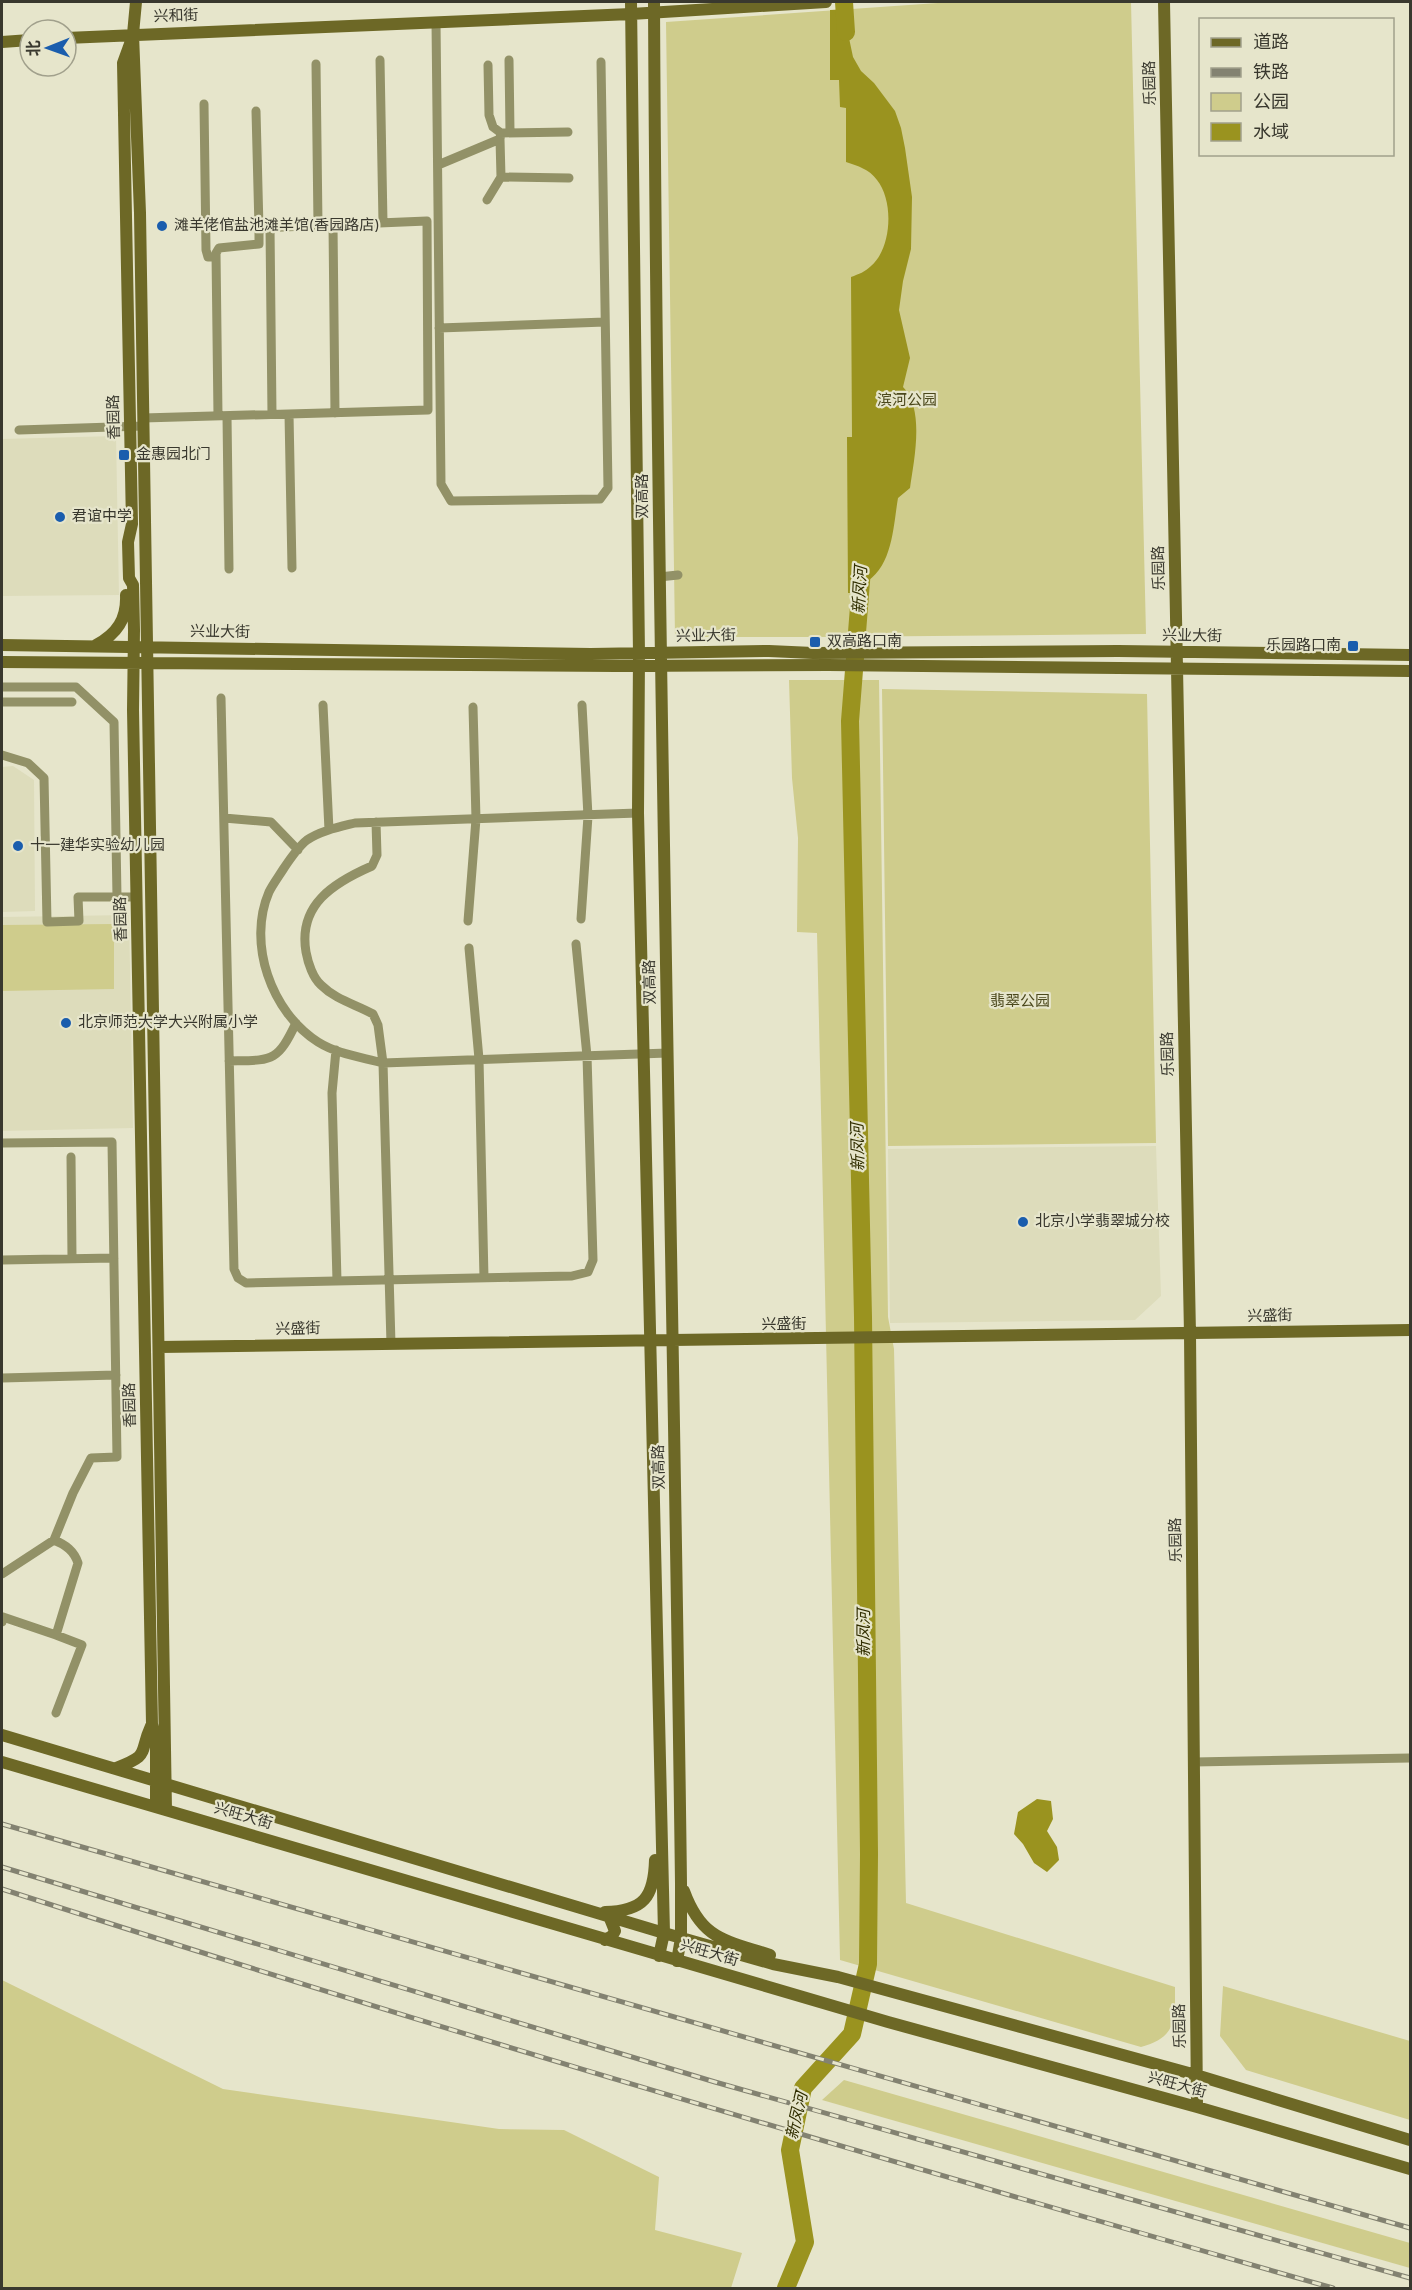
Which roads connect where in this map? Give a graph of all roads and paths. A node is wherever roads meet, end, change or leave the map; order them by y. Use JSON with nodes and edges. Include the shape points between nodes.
{"nodes":[{"id":1,"x":136,"y":2,"type":"edge"},
{"id":2,"x":811,"y":2,"type":"edge"},
{"id":3,"x":826,"y":2,"type":"edge"},
{"id":4,"x":1164,"y":2,"type":"edge"},
{"id":5,"x":654,"y":7,"type":"edge"},
{"id":6,"x":631,"y":8,"type":"edge"},
{"id":7,"x":436,"y":22,"type":"junction"},
{"id":8,"x":133,"y":34,"type":"junction"},
{"id":9,"x":78,"y":37,"type":"edge"},
{"id":10,"x":18,"y":41,"type":"edge"},
{"id":11,"x":2,"y":42,"type":"edge"},
{"id":12,"x":380,"y":60,"type":"dead end"},
{"id":13,"x":509,"y":60,"type":"dead end"},
{"id":14,"x":601,"y":62,"type":"dead end"},
{"id":15,"x":316,"y":64,"type":"dead end"},
{"id":16,"x":488,"y":65,"type":"dead end"},
{"id":17,"x":204,"y":104,"type":"dead end"},
{"id":18,"x":256,"y":111,"type":"dead end"},
{"id":19,"x":568,"y":132,"type":"dead end"},
{"id":20,"x":504,"y":135,"type":"junction"},
{"id":21,"x":438,"y":165,"type":"junction"},
{"id":22,"x":501,"y":177,"type":"junction"},
{"id":23,"x":569,"y":178,"type":"dead end"},
{"id":24,"x":487,"y":200,"type":"dead end"},
{"id":25,"x":383,"y":223,"type":"junction"},
{"id":26,"x":318,"y":225,"type":"junction"},
{"id":27,"x":333,"y":225,"type":"junction"},
{"id":28,"x":270,"y":227,"type":"junction"},
{"id":29,"x":259,"y":228,"type":"junction"},
{"id":30,"x":216,"y":257,"type":"junction"},
{"id":31,"x":605,"y":322,"type":"junction"},
{"id":32,"x":439,"y":328,"type":"junction"},
{"id":33,"x":335,"y":413,"type":"junction"},
{"id":34,"x":272,"y":414,"type":"junction"},
{"id":35,"x":289,"y":414,"type":"junction"},
{"id":36,"x":223,"y":416,"type":"junction"},
{"id":37,"x":143,"y":422,"type":"junction"},
{"id":38,"x":130,"y":426,"type":"junction"},
{"id":39,"x":19,"y":430,"type":"dead end"},
{"id":40,"x":229,"y":568,"type":"dead end"},
{"id":41,"x":292,"y":568,"type":"dead end"},
{"id":42,"x":678,"y":575,"type":"dead end"},
{"id":43,"x":659,"y":577,"type":"junction"},
{"id":44,"x":129,"y":578,"type":"junction"},
{"id":45,"x":2,"y":645,"type":"edge"},
{"id":46,"x":95,"y":646,"type":"junction"},
{"id":47,"x":134,"y":646,"type":"junction"},
{"id":48,"x":147,"y":646,"type":"junction"},
{"id":49,"x":1177,"y":652,"type":"junction"},
{"id":50,"x":1410,"y":655,"type":"edge"},
{"id":51,"x":869,"y":659,"type":"junction"},
{"id":52,"x":639,"y":660,"type":"junction"},
{"id":53,"x":659,"y":660,"type":"junction"},
{"id":54,"x":2,"y":662,"type":"edge"},
{"id":55,"x":133,"y":663,"type":"junction"},
{"id":56,"x":147,"y":663,"type":"junction"},
{"id":57,"x":1177,"y":669,"type":"junction"},
{"id":58,"x":1410,"y":671,"type":"edge"},
{"id":59,"x":2,"y":687,"type":"edge"},
{"id":60,"x":221,"y":698,"type":"dead end"},
{"id":61,"x":2,"y":702,"type":"edge"},
{"id":62,"x":72,"y":702,"type":"dead end"},
{"id":63,"x":323,"y":705,"type":"dead end"},
{"id":64,"x":582,"y":705,"type":"dead end"},
{"id":65,"x":473,"y":707,"type":"dead end"},
{"id":66,"x":2,"y":755,"type":"edge"},
{"id":67,"x":638,"y":813,"type":"junction"},
{"id":68,"x":588,"y":816,"type":"junction"},
{"id":69,"x":224,"y":818,"type":"junction"},
{"id":70,"x":476,"y":819,"type":"junction"},
{"id":71,"x":376,"y":822,"type":"junction"},
{"id":72,"x":329,"y":830,"type":"junction"},
{"id":73,"x":298,"y":850,"type":"junction"},
{"id":74,"x":117,"y":897,"type":"junction"},
{"id":75,"x":136,"y":897,"type":"junction"},
{"id":76,"x":581,"y":919,"type":"dead end"},
{"id":77,"x":468,"y":921,"type":"dead end"},
{"id":78,"x":576,"y":944,"type":"dead end"},
{"id":79,"x":469,"y":948,"type":"dead end"},
{"id":80,"x":296,"y":1023,"type":"junction"},
{"id":81,"x":336,"y":1050,"type":"junction"},
{"id":82,"x":668,"y":1053,"type":"junction"},
{"id":83,"x":644,"y":1054,"type":"junction"},
{"id":84,"x":587,"y":1056,"type":"junction"},
{"id":85,"x":479,"y":1059,"type":"junction"},
{"id":86,"x":229,"y":1061,"type":"junction"},
{"id":87,"x":383,"y":1063,"type":"junction"},
{"id":88,"x":2,"y":1143,"type":"edge"},
{"id":89,"x":71,"y":1157,"type":"dead end"},
{"id":90,"x":72,"y":1258,"type":"junction"},
{"id":91,"x":114,"y":1258,"type":"junction"},
{"id":92,"x":2,"y":1260,"type":"edge"},
{"id":93,"x":484,"y":1278,"type":"junction"},
{"id":94,"x":389,"y":1280,"type":"junction"},
{"id":95,"x":337,"y":1281,"type":"junction"},
{"id":96,"x":1410,"y":1330,"type":"edge"},
{"id":97,"x":1190,"y":1334,"type":"junction"},
{"id":98,"x":674,"y":1340,"type":"junction"},
{"id":99,"x":651,"y":1341,"type":"junction"},
{"id":100,"x":391,"y":1344,"type":"junction"},
{"id":101,"x":159,"y":1347,"type":"junction"},
{"id":102,"x":116,"y":1375,"type":"junction"},
{"id":103,"x":2,"y":1378,"type":"edge"},
{"id":104,"x":54,"y":1540,"type":"junction"},
{"id":105,"x":2,"y":1574,"type":"edge"},
{"id":106,"x":2,"y":1622,"type":"edge"},
{"id":107,"x":56,"y":1635,"type":"junction"},
{"id":108,"x":56,"y":1713,"type":"dead end"},
{"id":109,"x":152,"y":1724,"type":"junction"},
{"id":110,"x":2,"y":1735,"type":"edge"},
{"id":111,"x":1410,"y":1758,"type":"edge"},
{"id":112,"x":2,"y":1762,"type":"edge"},
{"id":113,"x":1194,"y":1762,"type":"junction"},
{"id":114,"x":116,"y":1768,"type":"junction"},
{"id":115,"x":161,"y":1781,"type":"junction"},
{"id":116,"x":161,"y":1809,"type":"junction"},
{"id":117,"x":662,"y":1809,"type":"junction"},
{"id":118,"x":681,"y":1883,"type":"junction"},
{"id":119,"x":594,"y":1912,"type":"junction"},
{"id":120,"x":609,"y":1916,"type":"junction"},
{"id":121,"x":664,"y":1933,"type":"junction"},
{"id":122,"x":681,"y":1938,"type":"junction"},
{"id":123,"x":605,"y":1940,"type":"junction"},
{"id":124,"x":714,"y":1947,"type":"junction"},
{"id":125,"x":659,"y":1956,"type":"junction"},
{"id":126,"x":677,"y":1961,"type":"junction"},
{"id":127,"x":707,"y":1969,"type":"junction"},
{"id":128,"x":804,"y":1970,"type":"junction"},
{"id":129,"x":1196,"y":2075,"type":"junction"},
{"id":130,"x":1197,"y":2107,"type":"junction"},
{"id":131,"x":1410,"y":2140,"type":"edge"},
{"id":132,"x":1410,"y":2169,"type":"edge"}],
"edges":[{"from":1,"to":8,"type":"street","name":"香园路"},
{"from":2,"to":3,"type":"street","name":"兴和街"},
{"from":2,"to":5,"type":"street","name":"兴和街"},
{"from":4,"to":49,"type":"street","name":"乐园路"},
{"from":5,"to":6,"type":"street","name":"兴和街"},
{"from":5,"to":43,"type":"street","name":"双高路"},
{"from":6,"to":7,"type":"street","name":"兴和街"},
{"from":6,"to":52,"type":"street","name":"双高路"},
{"from":7,"to":8,"type":"street","name":"兴和街"},
{"from":7,"to":21,"type":"street"},
{"from":8,"to":9,"type":"street","name":"兴和街"},
{"from":8,"to":37,"type":"street","name":"香园路"},
{"from":8,"to":38,"type":"street","name":"香园路","via":[[123,63]]},
{"from":10,"to":11,"type":"street"},
{"from":12,"to":25,"type":"street"},
{"from":13,"to":20,"type":"street"},
{"from":14,"to":31,"type":"street"},
{"from":15,"to":26,"type":"street"},
{"from":16,"to":20,"type":"street","via":[[489,115],[493,127]]},
{"from":17,"to":30,"type":"street","via":[[206,250],[208,257]]},
{"from":18,"to":29,"type":"street"},
{"from":19,"to":20,"type":"street"},
{"from":20,"to":21,"type":"street"},
{"from":20,"to":22,"type":"street"},
{"from":21,"to":32,"type":"street"},
{"from":22,"to":23,"type":"street"},
{"from":22,"to":24,"type":"street"},
{"from":25,"to":27,"type":"street"},
{"from":25,"to":33,"type":"street","via":[[427,221],[428,410]]},
{"from":26,"to":27,"type":"street"},
{"from":26,"to":28,"type":"street"},
{"from":27,"to":33,"type":"street"},
{"from":28,"to":29,"type":"street"},
{"from":28,"to":34,"type":"street"},
{"from":29,"to":30,"type":"street","via":[[259,244],[219,248]]},
{"from":30,"to":36,"type":"street"},
{"from":31,"to":32,"type":"street"},
{"from":31,"to":32,"type":"street","via":[[608,488],[600,499],[451,501],[441,484]]},
{"from":33,"to":35,"type":"street"},
{"from":34,"to":35,"type":"street"},
{"from":34,"to":36,"type":"street"},
{"from":35,"to":41,"type":"street"},
{"from":36,"to":37,"type":"street"},
{"from":36,"to":40,"type":"street"},
{"from":37,"to":38,"type":"street"},
{"from":37,"to":48,"type":"street","name":"香园路"},
{"from":38,"to":39,"type":"street"},
{"from":38,"to":44,"type":"street","name":"香园路"},
{"from":42,"to":43,"type":"street"},
{"from":43,"to":53,"type":"street","name":"双高路"},
{"from":44,"to":46,"type":"street","via":[[121,625]]},
{"from":44,"to":47,"type":"street","name":"香园路","via":[[133,585]]},
{"from":45,"to":46,"type":"street","name":"兴业大街"},
{"from":46,"to":47,"type":"street","name":"兴业大街"},
{"from":47,"to":48,"type":"street","name":"兴业大街"},
{"from":47,"to":55,"type":"street","name":"香园路"},
{"from":48,"to":52,"type":"street","name":"兴业大街"},
{"from":48,"to":56,"type":"street","name":"香园路"},
{"from":49,"to":50,"type":"street","name":"兴业大街"},
{"from":49,"to":51,"type":"street","name":"兴业大街"},
{"from":49,"to":57,"type":"street","name":"乐园路"},
{"from":51,"to":53,"type":"street","name":"兴业大街","via":[[827,659],[769,651]]},
{"from":51,"to":57,"type":"street","name":"兴业大街"},
{"from":52,"to":53,"type":"street","name":"兴业大街"},
{"from":52,"to":56,"type":"street","name":"兴业大街"},
{"from":52,"to":67,"type":"street","name":"双高路"},
{"from":53,"to":82,"type":"street","name":"双高路"},
{"from":54,"to":55,"type":"street","name":"兴业大街"},
{"from":55,"to":56,"type":"street","name":"兴业大街"},
{"from":55,"to":75,"type":"street","name":"香园路"},
{"from":56,"to":101,"type":"street","name":"香园路"},
{"from":57,"to":58,"type":"street","name":"兴业大街"},
{"from":57,"to":97,"type":"street","name":"乐园路"},
{"from":59,"to":74,"type":"street","via":[[76,687],[114,722]]},
{"from":60,"to":69,"type":"street"},
{"from":61,"to":62,"type":"street"},
{"from":63,"to":72,"type":"street"},
{"from":64,"to":68,"type":"street"},
{"from":65,"to":70,"type":"street"},
{"from":66,"to":74,"type":"street","via":[[28,763],[44,778],[47,922],[79,921],[78,897]]},
{"from":67,"to":68,"type":"street"},
{"from":67,"to":83,"type":"street","name":"双高路"},
{"from":68,"to":70,"type":"street"},
{"from":68,"to":76,"type":"street"},
{"from":69,"to":73,"type":"street","via":[[271,822]]},
{"from":69,"to":86,"type":"street"},
{"from":70,"to":71,"type":"street"},
{"from":70,"to":77,"type":"street"},
{"from":71,"to":72,"type":"street"},
{"from":71,"to":87,"type":"street","via":[[377,855],[372,866],[327,890],[312,909],[303,936],[308,961],[320,984],[344,1002],[373,1014]]},
{"from":72,"to":73,"type":"street"},
{"from":73,"to":80,"type":"street","via":[[269,892],[261,941],[276,997]]},
{"from":74,"to":75,"type":"street"},
{"from":75,"to":109,"type":"street","name":"香园路"},
{"from":78,"to":84,"type":"street"},
{"from":79,"to":85,"type":"street"},
{"from":80,"to":81,"type":"street","via":[[318,1042]]},
{"from":80,"to":86,"type":"street","via":[[284,1048],[272,1058]]},
{"from":81,"to":87,"type":"street"},
{"from":81,"to":95,"type":"street","via":[[332,1093]]},
{"from":82,"to":83,"type":"street"},
{"from":82,"to":98,"type":"street","name":"双高路"},
{"from":83,"to":84,"type":"street"},
{"from":83,"to":99,"type":"street","name":"双高路"},
{"from":84,"to":85,"type":"street"},
{"from":84,"to":93,"type":"street","via":[[593,1260],[588,1272],[572,1276]]},
{"from":85,"to":87,"type":"street"},
{"from":85,"to":93,"type":"street"},
{"from":86,"to":95,"type":"street","via":[[234,1269],[238,1278],[246,1283]]},
{"from":87,"to":94,"type":"street"},
{"from":88,"to":91,"type":"street","via":[[112,1142]]},
{"from":89,"to":90,"type":"street"},
{"from":90,"to":91,"type":"street"},
{"from":90,"to":92,"type":"street"},
{"from":91,"to":102,"type":"street"},
{"from":93,"to":94,"type":"street"},
{"from":94,"to":95,"type":"street"},
{"from":94,"to":100,"type":"street"},
{"from":96,"to":97,"type":"street","name":"兴盛街"},
{"from":97,"to":98,"type":"street","name":"兴盛街"},
{"from":97,"to":113,"type":"street","name":"乐园路"},
{"from":98,"to":99,"type":"street","name":"兴盛街"},
{"from":98,"to":118,"type":"street","name":"双高路"},
{"from":99,"to":100,"type":"street","name":"兴盛街"},
{"from":99,"to":117,"type":"street","name":"双高路"},
{"from":100,"to":101,"type":"street","name":"兴盛街"},
{"from":101,"to":115,"type":"street","name":"香园路"},
{"from":102,"to":103,"type":"street"},
{"from":102,"to":104,"type":"street","via":[[117,1457],[91,1458]]},
{"from":104,"to":105,"type":"street"},
{"from":104,"to":107,"type":"street","via":[[75,1554],[78,1563]]},
{"from":106,"to":107,"type":"street","via":[[3,1617]]},
{"from":107,"to":108,"type":"street","via":[[82,1645]]},
{"from":109,"to":114,"type":"street","via":[[142,1755]]},
{"from":109,"to":115,"type":"street","name":"香园路"},
{"from":110,"to":114,"type":"street","name":"兴旺大街"},
{"from":111,"to":113,"type":"street"},
{"from":112,"to":116,"type":"street","name":"兴旺大街"},
{"from":113,"to":129,"type":"street","name":"乐园路"},
{"from":114,"to":115,"type":"street","name":"兴旺大街"},
{"from":115,"to":116,"type":"street","name":"香园路"},
{"from":115,"to":119,"type":"street","name":"兴旺大街"},
{"from":116,"to":123,"type":"street","name":"兴旺大街"},
{"from":117,"to":119,"type":"street","via":[[651,1892],[630,1909]]},
{"from":117,"to":121,"type":"street","name":"双高路"},
{"from":118,"to":122,"type":"street","name":"双高路"},
{"from":118,"to":128,"type":"street","via":[[691,1912],[708,1931]]},
{"from":119,"to":120,"type":"street","name":"兴旺大街"},
{"from":120,"to":121,"type":"street","name":"兴旺大街"},
{"from":120,"to":123,"type":"street","via":[[615,1931]]},
{"from":121,"to":122,"type":"street","name":"兴旺大街"},
{"from":121,"to":125,"type":"street","name":"双高路"},
{"from":122,"to":124,"type":"street","name":"兴旺大街"},
{"from":122,"to":126,"type":"street","name":"双高路"},
{"from":123,"to":125,"type":"street","name":"兴旺大街"},
{"from":124,"to":127,"type":"street","via":[[703,1954]]},
{"from":124,"to":128,"type":"street","name":"兴旺大街"},
{"from":125,"to":126,"type":"street","name":"兴旺大街"},
{"from":126,"to":127,"type":"street","name":"兴旺大街"},
{"from":127,"to":130,"type":"street","name":"兴旺大街"},
{"from":128,"to":129,"type":"street","name":"兴旺大街"},
{"from":129,"to":130,"type":"street","name":"乐园路"},
{"from":129,"to":131,"type":"street","name":"兴旺大街"},
{"from":130,"to":132,"type":"street","name":"兴旺大街"}]}
